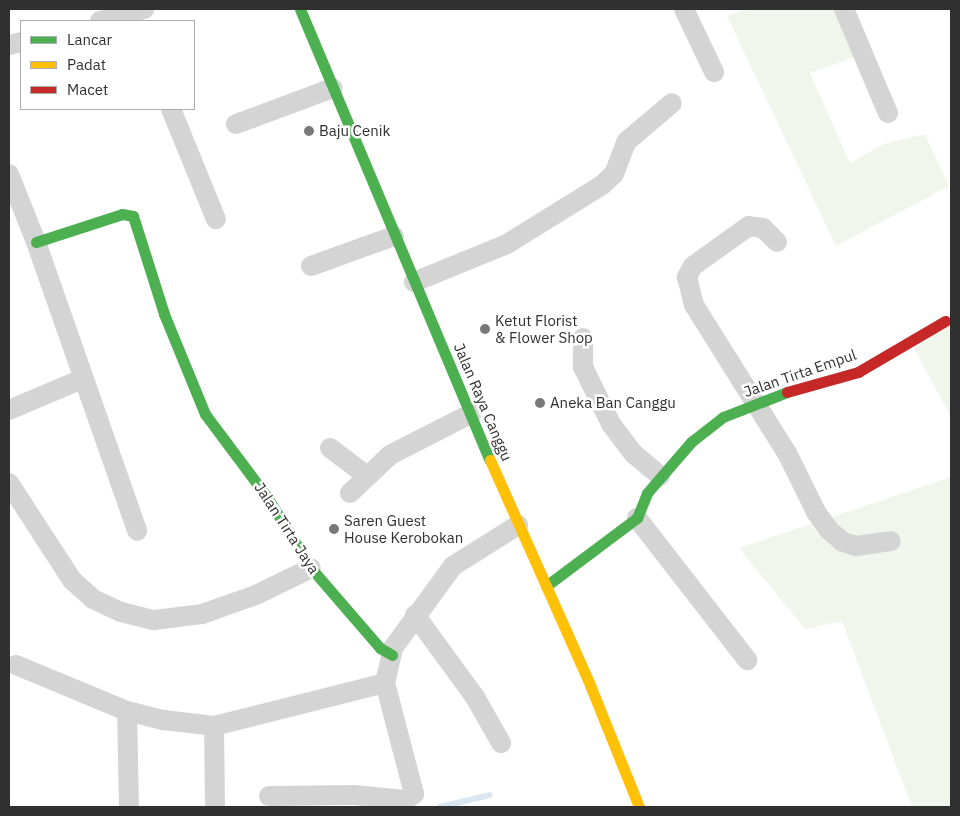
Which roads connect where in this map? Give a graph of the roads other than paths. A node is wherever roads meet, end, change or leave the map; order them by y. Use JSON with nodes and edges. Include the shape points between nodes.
{"nodes":[{"id":1,"x":300,"y":9,"type":"edge"},
{"id":2,"x":684,"y":9,"type":"edge"},
{"id":3,"x":844,"y":9,"type":"edge"},
{"id":4,"x":136,"y":14,"type":"edge"},
{"id":5,"x":105,"y":20,"type":"edge"},
{"id":6,"x":714,"y":72,"type":"dead end"},
{"id":7,"x":333,"y":88,"type":"junction"},
{"id":8,"x":672,"y":103,"type":"dead end"},
{"id":9,"x":171,"y":110,"type":"edge"},
{"id":10,"x":888,"y":114,"type":"dead end"},
{"id":11,"x":236,"y":124,"type":"dead end"},
{"id":12,"x":9,"y":174,"type":"edge"},
{"id":13,"x":216,"y":220,"type":"dead end"},
{"id":14,"x":394,"y":236,"type":"junction"},
{"id":15,"x":36,"y":242,"type":"junction"},
{"id":16,"x":777,"y":242,"type":"dead end"},
{"id":17,"x":311,"y":266,"type":"dead end"},
{"id":18,"x":414,"y":282,"type":"junction"},
{"id":19,"x":946,"y":321,"type":"dead end"},
{"id":20,"x":583,"y":338,"type":"dead end"},
{"id":21,"x":82,"y":379,"type":"junction"},
{"id":22,"x":756,"y":403,"type":"junction"},
{"id":23,"x":9,"y":410,"type":"edge"},
{"id":24,"x":472,"y":413,"type":"junction"},
{"id":25,"x":330,"y":448,"type":"dead end"},
{"id":26,"x":367,"y":476,"type":"junction"},
{"id":27,"x":660,"y":476,"type":"junction"},
{"id":28,"x":9,"y":484,"type":"edge"},
{"id":29,"x":350,"y":493,"type":"dead end"},
{"id":30,"x":637,"y":518,"type":"junction"},
{"id":31,"x":518,"y":525,"type":"junction"},
{"id":32,"x":137,"y":531,"type":"dead end"},
{"id":33,"x":891,"y":540,"type":"dead end"},
{"id":34,"x":311,"y":568,"type":"junction"},
{"id":35,"x":546,"y":586,"type":"junction"},
{"id":36,"x":415,"y":615,"type":"junction"},
{"id":37,"x":392,"y":655,"type":"junction"},
{"id":38,"x":747,"y":660,"type":"dead end"},
{"id":39,"x":16,"y":665,"type":"dead end"},
{"id":40,"x":385,"y":683,"type":"junction"},
{"id":41,"x":127,"y":711,"type":"junction"},
{"id":42,"x":214,"y":726,"type":"junction"},
{"id":43,"x":501,"y":743,"type":"dead end"},
{"id":44,"x":269,"y":796,"type":"dead end"},
{"id":45,"x":129,"y":807,"type":"edge"},
{"id":46,"x":215,"y":807,"type":"edge"},
{"id":47,"x":639,"y":807,"type":"edge"}],
"edges":[{"from":1,"to":7,"type":"street","name":"Jalan Raya Canggu"},
{"from":2,"to":6,"type":"street"},
{"from":3,"to":10,"type":"street"},
{"from":4,"to":5,"type":"street"},
{"from":7,"to":11,"type":"street"},
{"from":7,"to":14,"type":"street","name":"Jalan Raya Canggu"},
{"from":8,"to":18,"type":"street","via":[[626,142],[614,174],[602,185],[507,244]]},
{"from":9,"to":13,"type":"street"},
{"from":12,"to":15,"type":"street"},
{"from":14,"to":17,"type":"street"},
{"from":14,"to":18,"type":"street","name":"Jalan Raya Canggu"},
{"from":15,"to":21,"type":"street"},
{"from":15,"to":34,"type":"street","name":"Jalan Tirta Jaya","via":[[122,214],[133,216],[164,314],[198,399],[267,497]]},
{"from":16,"to":22,"type":"street","via":[[763,228],[750,226],[693,266],[687,277],[694,305],[709,334]]},
{"from":18,"to":24,"type":"street","name":"Jalan Raya Canggu"},
{"from":19,"to":22,"type":"street","name":"Jalan Tirta Empul","via":[[858,372]]},
{"from":20,"to":27,"type":"street","via":[[583,367],[611,424],[634,454]]},
{"from":21,"to":23,"type":"street"},
{"from":21,"to":32,"type":"street"},
{"from":22,"to":27,"type":"street","name":"Jalan Tirta Empul","via":[[723,417],[691,442]]},
{"from":22,"to":33,"type":"street","via":[[800,473],[816,512],[830,530],[843,542],[856,546]]},
{"from":24,"to":26,"type":"street","via":[[390,455]]},
{"from":24,"to":31,"type":"street","name":"Jalan Raya Canggu"},
{"from":25,"to":26,"type":"street"},
{"from":26,"to":29,"type":"street"},
{"from":27,"to":30,"type":"street","name":"Jalan Tirta Empul"},
{"from":28,"to":34,"type":"street","via":[[72,580],[93,599],[122,612],[154,620],[202,614],[239,602]]},
{"from":30,"to":35,"type":"street","name":"Jalan Tirta Empul"},
{"from":30,"to":38,"type":"street"},
{"from":31,"to":35,"type":"street","name":"Jalan Raya Canggu"},
{"from":31,"to":36,"type":"street","via":[[453,566]]},
{"from":34,"to":37,"type":"street","name":"Jalan Tirta Jaya","via":[[380,648]]},
{"from":35,"to":47,"type":"street","name":"Jalan Raya Canggu"},
{"from":36,"to":37,"type":"street"},
{"from":36,"to":43,"type":"street","via":[[475,697]]},
{"from":37,"to":40,"type":"street"},
{"from":39,"to":41,"type":"street"},
{"from":40,"to":42,"type":"street"},
{"from":40,"to":44,"type":"street","via":[[415,791],[410,798]]},
{"from":41,"to":42,"type":"street","via":[[164,720]]},
{"from":41,"to":45,"type":"street"},
{"from":42,"to":46,"type":"street"}]}
